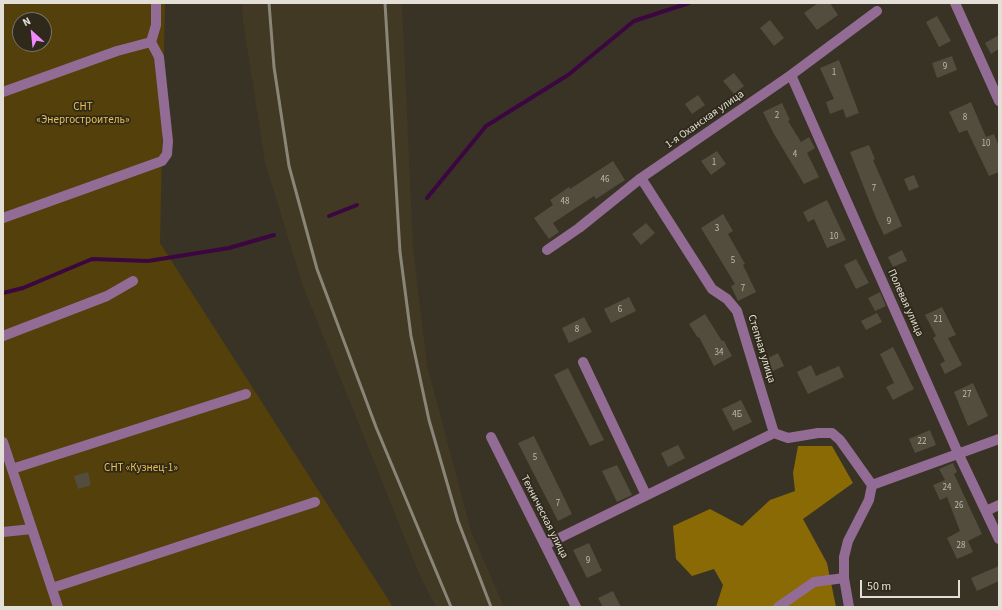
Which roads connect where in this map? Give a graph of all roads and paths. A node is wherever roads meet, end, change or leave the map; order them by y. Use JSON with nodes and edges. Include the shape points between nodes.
{"nodes":[{"id":1,"x":156,"y":3,"type":"edge"},
{"id":2,"x":955,"y":3,"type":"edge"},
{"id":3,"x":877,"y":11,"type":"dead end"},
{"id":4,"x":151,"y":42,"type":"junction"},
{"id":5,"x":791,"y":75,"type":"junction"},
{"id":6,"x":3,"y":92,"type":"edge"},
{"id":7,"x":999,"y":101,"type":"edge"},
{"id":8,"x":641,"y":178,"type":"junction"},
{"id":9,"x":3,"y":218,"type":"edge"},
{"id":10,"x":548,"y":250,"type":"dead end"},
{"id":11,"x":133,"y":281,"type":"dead end"},
{"id":12,"x":3,"y":336,"type":"edge"},
{"id":13,"x":583,"y":362,"type":"dead end"},
{"id":14,"x":246,"y":394,"type":"dead end"},
{"id":15,"x":774,"y":433,"type":"junction"},
{"id":16,"x":491,"y":437,"type":"dead end"},
{"id":17,"x":999,"y":440,"type":"edge"},
{"id":18,"x":3,"y":442,"type":"edge"},
{"id":19,"x":958,"y":453,"type":"junction"},
{"id":20,"x":12,"y":469,"type":"junction"},
{"id":21,"x":872,"y":485,"type":"junction"},
{"id":22,"x":646,"y":495,"type":"junction"},
{"id":23,"x":315,"y":502,"type":"dead end"},
{"id":24,"x":999,"y":505,"type":"edge"},
{"id":25,"x":986,"y":511,"type":"junction"},
{"id":26,"x":32,"y":529,"type":"junction"},
{"id":27,"x":3,"y":532,"type":"edge"},
{"id":28,"x":999,"y":539,"type":"edge"},
{"id":29,"x":545,"y":545,"type":"junction"},
{"id":30,"x":844,"y":578,"type":"junction"},
{"id":31,"x":52,"y":588,"type":"junction"},
{"id":32,"x":58,"y":607,"type":"edge"},
{"id":33,"x":576,"y":607,"type":"edge"},
{"id":34,"x":778,"y":607,"type":"edge"},
{"id":35,"x":849,"y":607,"type":"edge"}],
"edges":[{"from":1,"to":4,"type":"street","via":[[156,24]]},
{"from":2,"to":7,"type":"street"},
{"from":3,"to":5,"type":"street","name":"1-я Оханская улица"},
{"from":4,"to":6,"type":"street","via":[[117,51]]},
{"from":4,"to":9,"type":"street","via":[[158,57],[168,141],[167,154],[162,161]]},
{"from":5,"to":8,"type":"street","name":"1-я Оханская улица"},
{"from":5,"to":19,"type":"street","name":"Полевая улица"},
{"from":8,"to":10,"type":"street","name":"1-я Оханская улица"},
{"from":8,"to":15,"type":"street","name":"Степная улица","via":[[712,289],[727,299],[737,311]]},
{"from":11,"to":12,"type":"street","via":[[107,296]]},
{"from":13,"to":22,"type":"street"},
{"from":14,"to":20,"type":"street"},
{"from":15,"to":21,"type":"street","via":[[788,438],[818,432],[832,433],[840,440]]},
{"from":15,"to":22,"type":"street"},
{"from":16,"to":29,"type":"street","name":"Техническая улица"},
{"from":17,"to":19,"type":"street"},
{"from":18,"to":20,"type":"street"},
{"from":19,"to":21,"type":"street"},
{"from":19,"to":25,"type":"street","name":"Полевая улица"},
{"from":20,"to":26,"type":"street"},
{"from":21,"to":30,"type":"street","via":[[869,500],[848,541],[844,557]]},
{"from":22,"to":29,"type":"street"},
{"from":23,"to":31,"type":"street"},
{"from":24,"to":25,"type":"street"},
{"from":25,"to":28,"type":"street","name":"Полевая улица"},
{"from":26,"to":27,"type":"street"},
{"from":26,"to":31,"type":"street"},
{"from":29,"to":33,"type":"street","name":"Техническая улица"},
{"from":30,"to":34,"type":"street","via":[[814,582]]},
{"from":30,"to":35,"type":"street"},
{"from":31,"to":32,"type":"street"}]}
